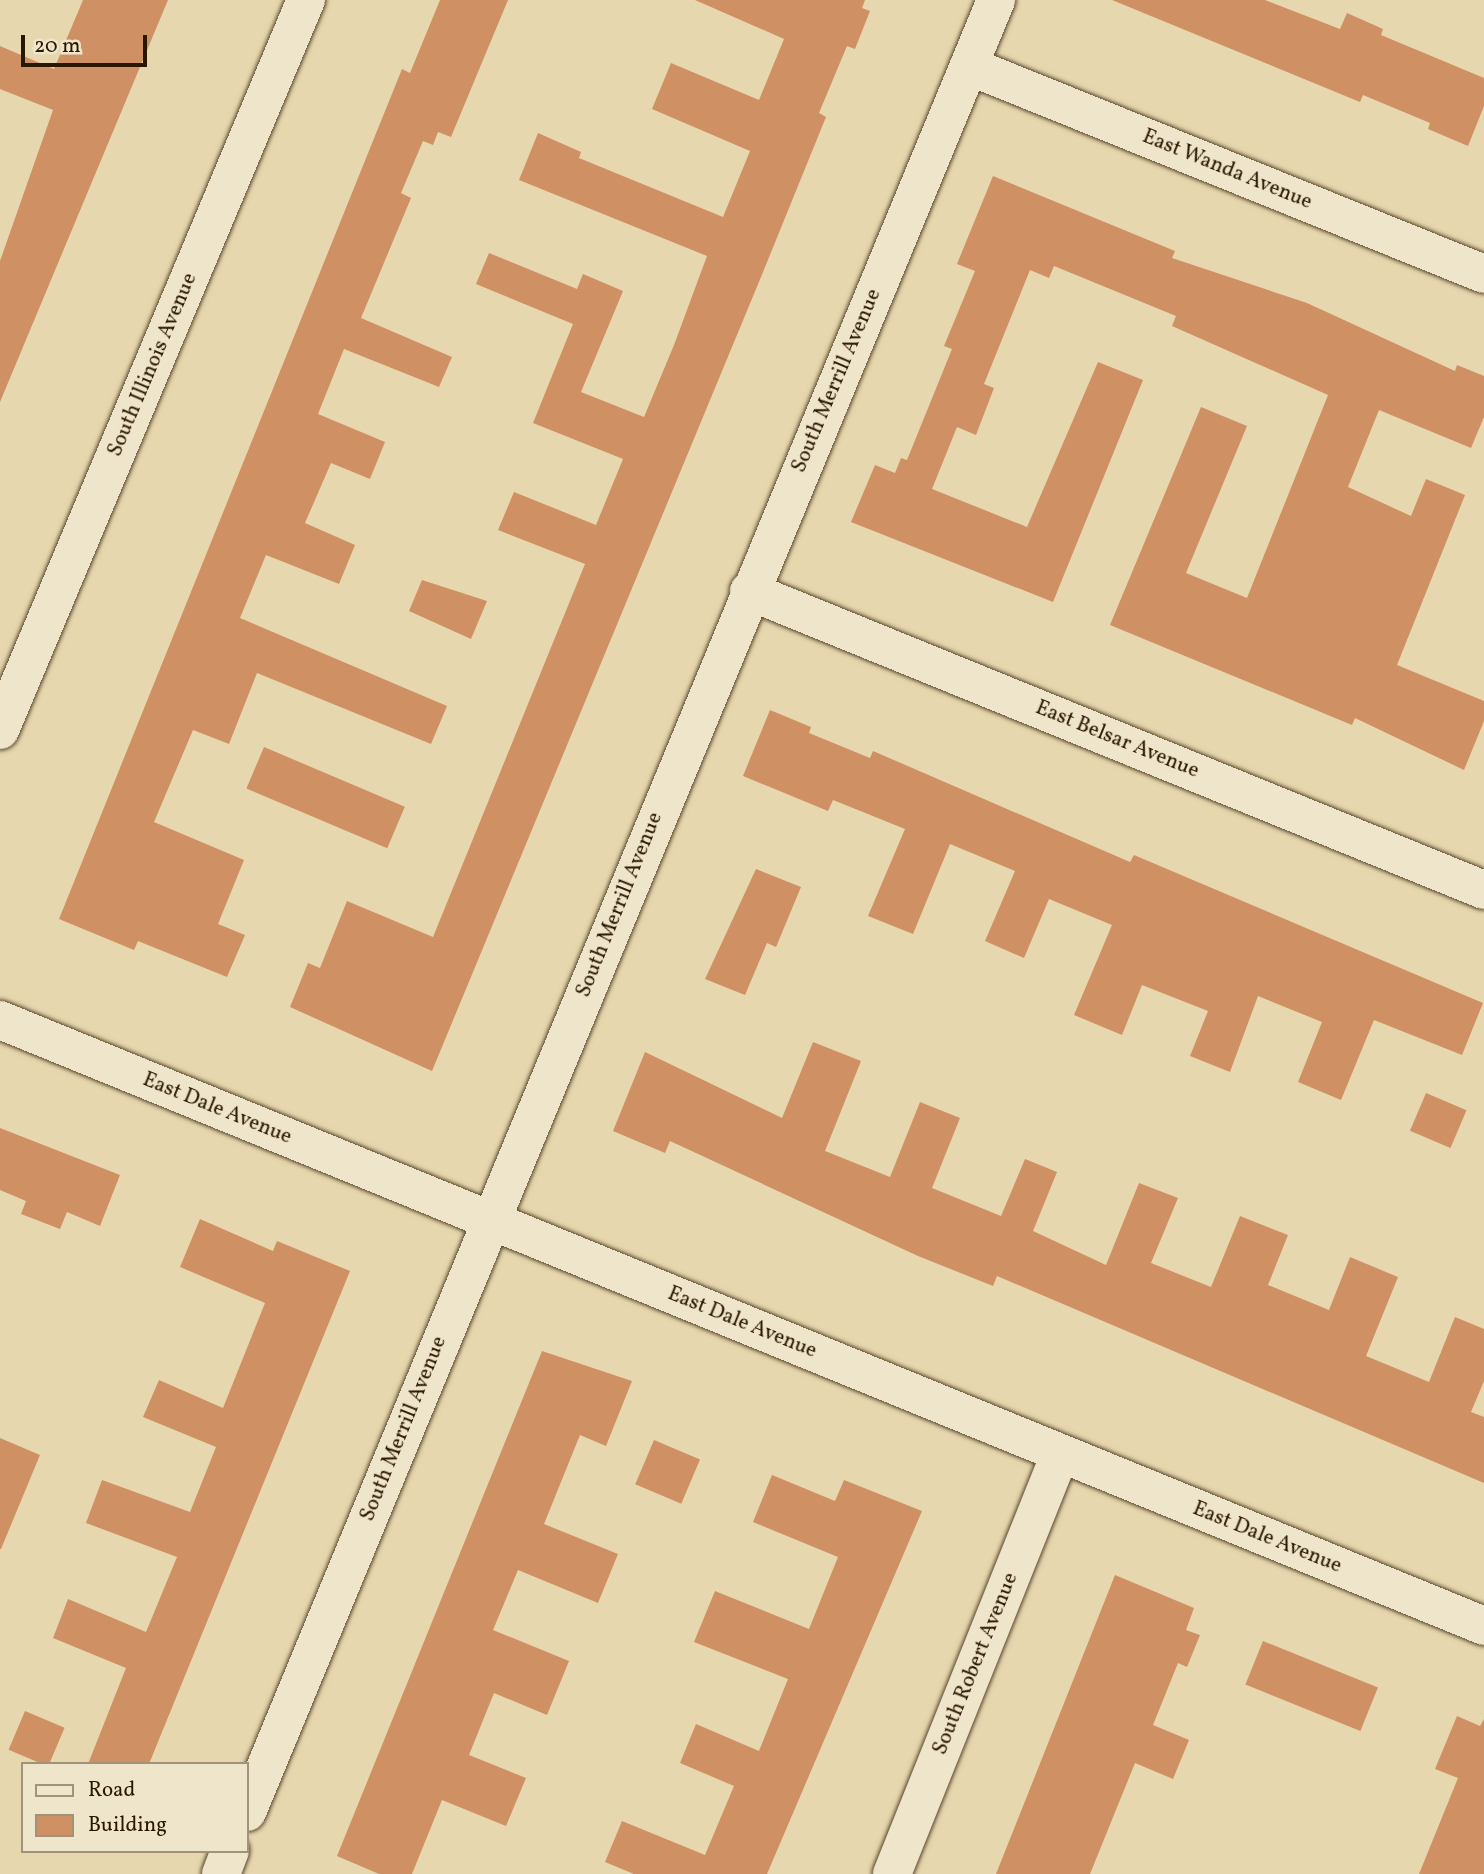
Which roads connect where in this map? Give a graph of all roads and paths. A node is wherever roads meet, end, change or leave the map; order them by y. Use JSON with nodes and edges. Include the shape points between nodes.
{"nodes":[{"id":1,"x":306,"y":0,"type":"edge"},
{"id":2,"x":996,"y":0,"type":"edge"},
{"id":3,"x":969,"y":66,"type":"junction"},
{"id":4,"x":1484,"y":274,"type":"edge"},
{"id":5,"x":749,"y":591,"type":"junction"},
{"id":6,"x":0,"y":730,"type":"edge"},
{"id":7,"x":1484,"y":890,"type":"edge"},
{"id":8,"x":0,"y":1020,"type":"edge"},
{"id":9,"x":490,"y":1219,"type":"junction"},
{"id":10,"x":1060,"y":1454,"type":"junction"},
{"id":11,"x":1484,"y":1626,"type":"edge"},
{"id":12,"x":248,"y":1810,"type":"edge"},
{"id":13,"x":229,"y":1853,"type":"edge"},
{"id":14,"x":221,"y":1874,"type":"edge"},
{"id":15,"x":892,"y":1874,"type":"edge"}],
"edges":[{"from":1,"to":6,"type":"street","name":"South Illinois Avenue"},
{"from":2,"to":3,"type":"street","name":"South Merrill Avenue"},
{"from":3,"to":4,"type":"street","name":"East Wanda Avenue"},
{"from":3,"to":5,"type":"street","name":"South Merrill Avenue"},
{"from":5,"to":7,"type":"street","name":"East Belsar Avenue"},
{"from":5,"to":9,"type":"street","name":"South Merrill Avenue"},
{"from":8,"to":9,"type":"street","name":"East Dale Avenue"},
{"from":9,"to":10,"type":"street","name":"East Dale Avenue"},
{"from":9,"to":12,"type":"street","name":"South Merrill Avenue"},
{"from":10,"to":11,"type":"street","name":"East Dale Avenue"},
{"from":10,"to":15,"type":"street","name":"South Robert Avenue"},
{"from":13,"to":14,"type":"street"}]}
